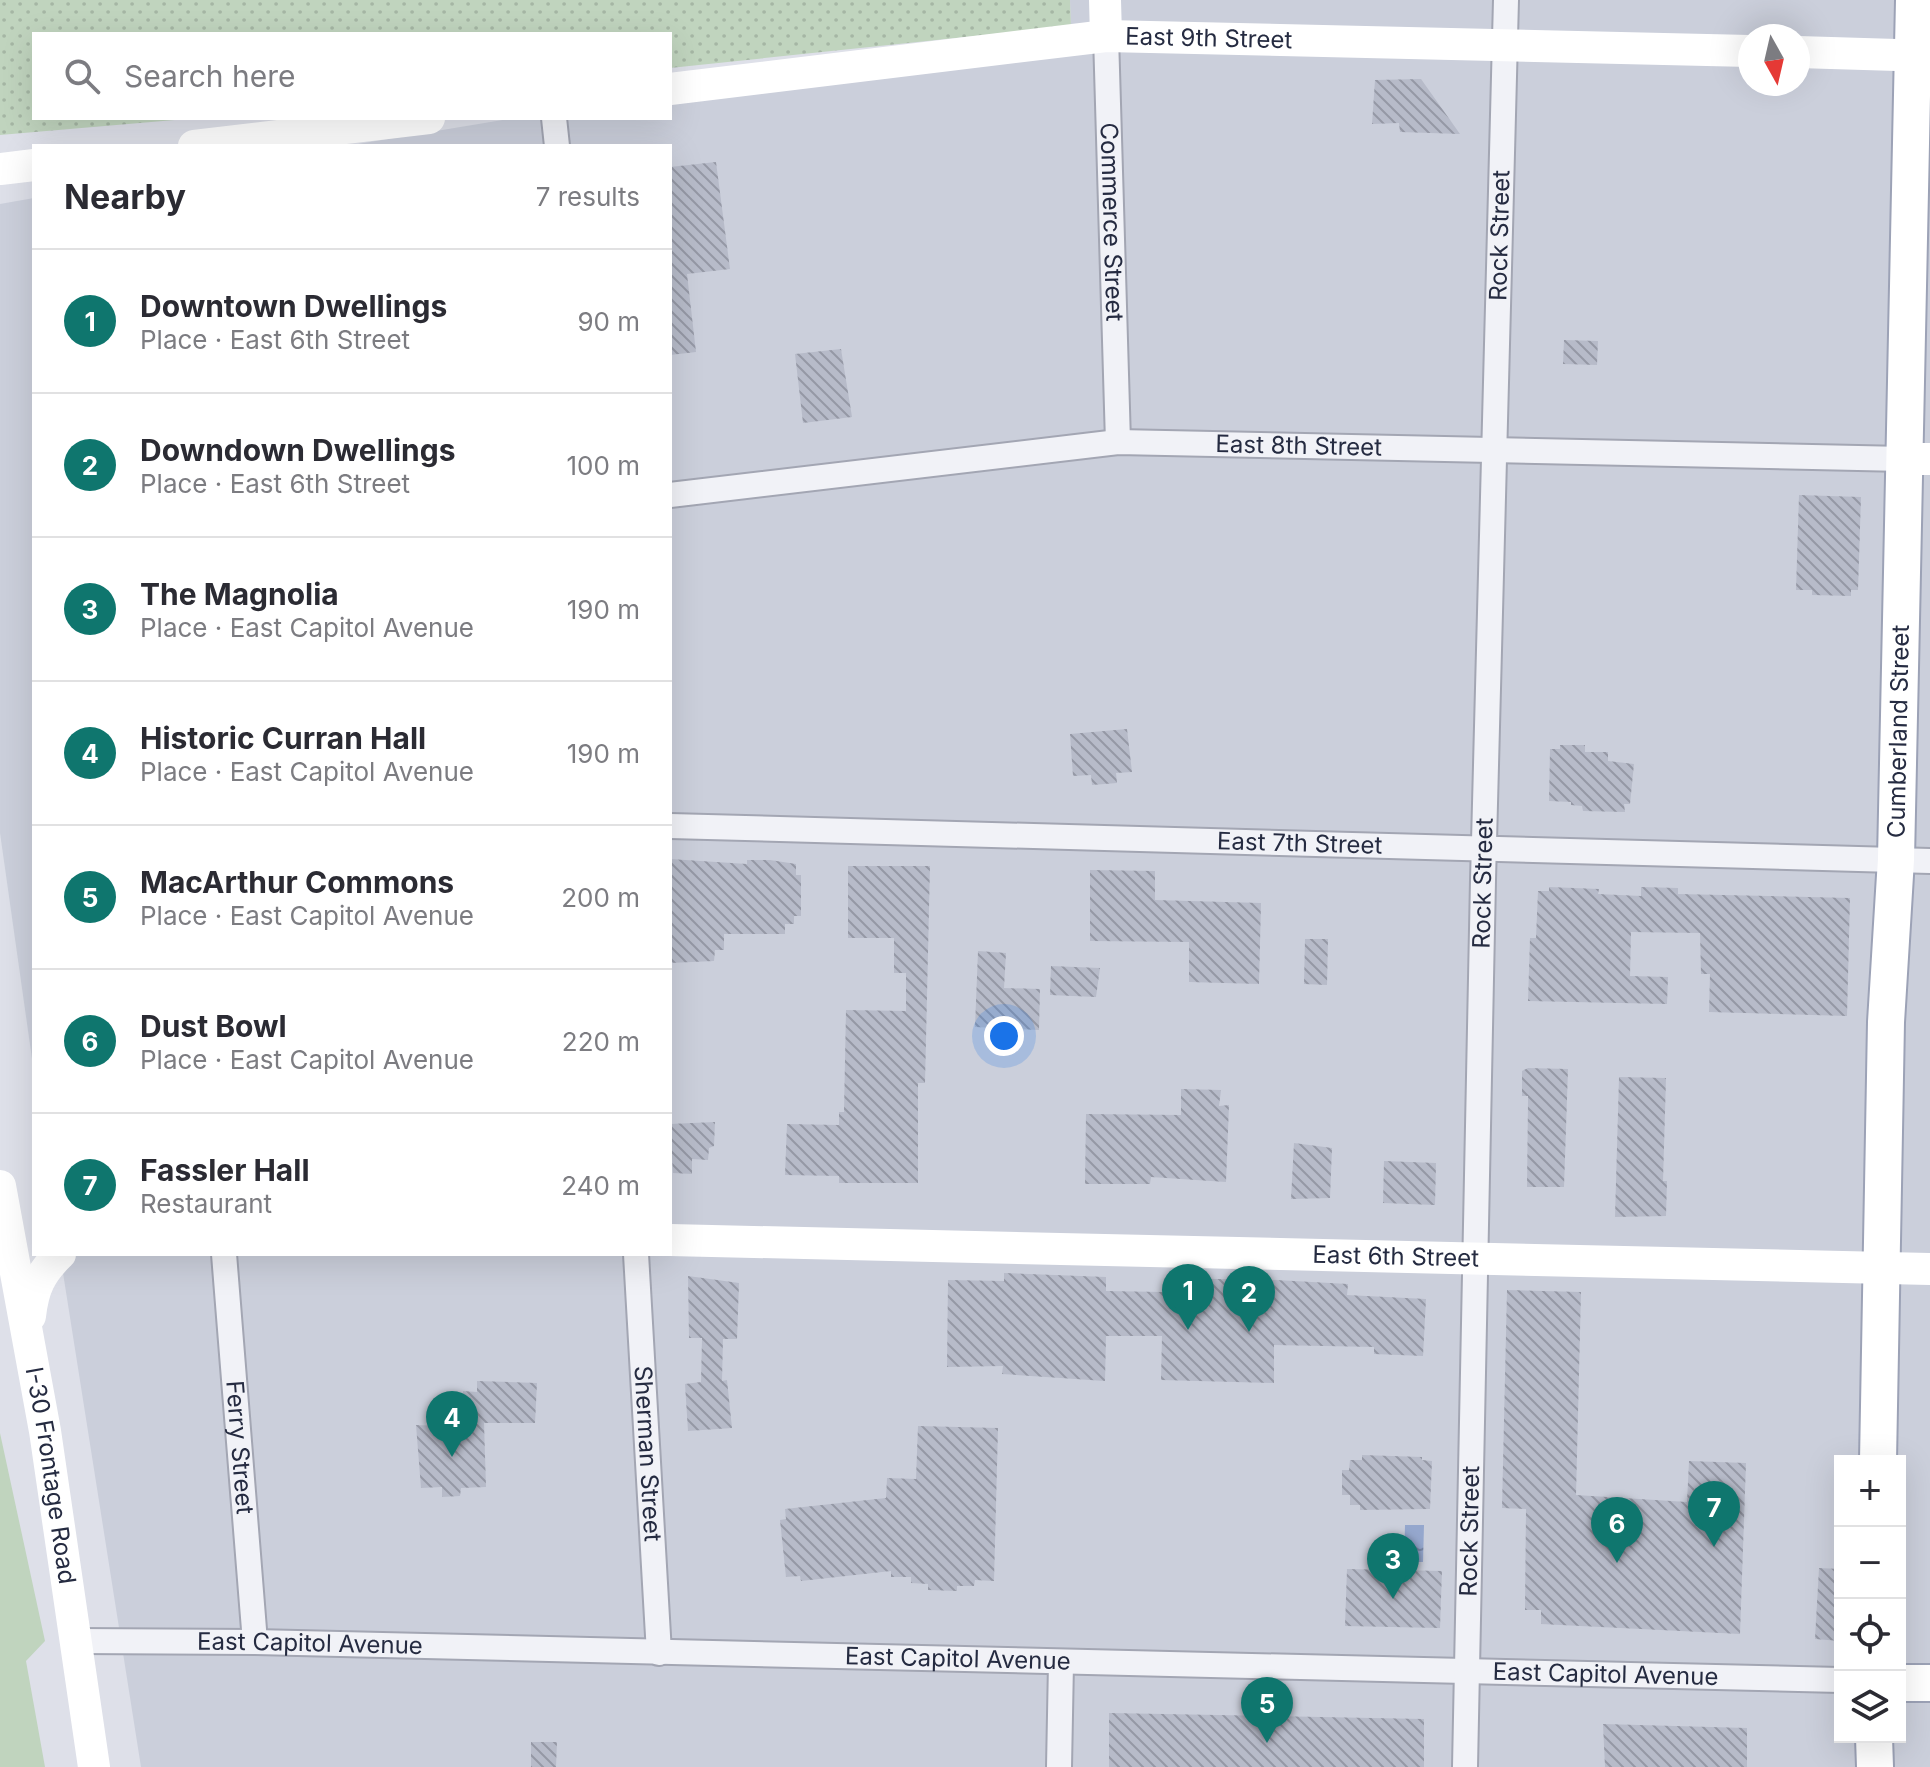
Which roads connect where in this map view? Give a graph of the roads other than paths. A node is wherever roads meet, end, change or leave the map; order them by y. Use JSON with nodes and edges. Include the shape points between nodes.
{"nodes":[{"id":1,"x":1105,"y":0,"type":"edge"},
{"id":2,"x":1506,"y":0,"type":"edge"},
{"id":3,"x":1914,"y":0,"type":"edge"},
{"id":4,"x":1106,"y":36,"type":"junction"},
{"id":5,"x":1504,"y":45,"type":"junction"},
{"id":6,"x":1738,"y":51,"type":"edge"},
{"id":7,"x":1810,"y":52,"type":"edge"},
{"id":8,"x":1922,"y":56,"type":"edge"},
{"id":9,"x":672,"y":89,"type":"edge"},
{"id":10,"x":412,"y":120,"type":"edge"},
{"id":11,"x":554,"y":120,"type":"edge"},
{"id":12,"x":211,"y":144,"type":"edge"},
{"id":13,"x":557,"y":144,"type":"edge"},
{"id":14,"x":32,"y":165,"type":"edge"},
{"id":15,"x":0,"y":169,"type":"edge"},
{"id":16,"x":1118,"y":442,"type":"junction"},
{"id":17,"x":1496,"y":450,"type":"junction"},
{"id":18,"x":1917,"y":459,"type":"edge"},
{"id":19,"x":672,"y":495,"type":"edge"},
{"id":20,"x":672,"y":826,"type":"edge"},
{"id":21,"x":1485,"y":851,"type":"junction"},
{"id":22,"x":1913,"y":860,"type":"edge"},
{"id":23,"x":0,"y":1186,"type":"edge"},
{"id":24,"x":14,"y":1226,"type":"edge"},
{"id":25,"x":672,"y":1240,"type":"edge"},
{"id":26,"x":58,"y":1256,"type":"edge"},
{"id":27,"x":224,"y":1256,"type":"edge"},
{"id":28,"x":636,"y":1256,"type":"edge"},
{"id":29,"x":1477,"y":1259,"type":"junction"},
{"id":30,"x":1883,"y":1268,"type":"junction"},
{"id":31,"x":1930,"y":1269,"type":"edge"},
{"id":32,"x":27,"y":1340,"type":"junction"},
{"id":33,"x":1878,"y":1455,"type":"edge"},
{"id":34,"x":76,"y":1641,"type":"junction"},
{"id":35,"x":255,"y":1642,"type":"junction"},
{"id":36,"x":659,"y":1653,"type":"junction"},
{"id":37,"x":1061,"y":1663,"type":"junction"},
{"id":38,"x":1466,"y":1672,"type":"junction"},
{"id":39,"x":1834,"y":1680,"type":"edge"},
{"id":40,"x":1906,"y":1683,"type":"edge"},
{"id":41,"x":1930,"y":1683,"type":"edge"},
{"id":42,"x":1874,"y":1743,"type":"edge"},
{"id":43,"x":94,"y":1767,"type":"edge"},
{"id":44,"x":1059,"y":1767,"type":"edge"},
{"id":45,"x":1465,"y":1767,"type":"edge"},
{"id":46,"x":1875,"y":1767,"type":"edge"}],
"edges":[{"from":1,"to":4,"type":"main road","name":"Commerce Street"},
{"from":2,"to":5,"type":"street","name":"Rock Street"},
{"from":3,"to":8,"type":"main road","name":"Cumberland Street"},
{"from":4,"to":5,"type":"main road","name":"East 9th Street"},
{"from":4,"to":9,"type":"main road","name":"East 9th Street"},
{"from":4,"to":16,"type":"street","name":"Commerce Street"},
{"from":5,"to":6,"type":"main road","name":"East 9th Street"},
{"from":5,"to":17,"type":"street","name":"Rock Street"},
{"from":7,"to":8,"type":"main road"},
{"from":8,"to":18,"type":"main road","name":"Cumberland Street"},
{"from":10,"to":12,"type":"main road"},
{"from":11,"to":13,"type":"street"},
{"from":14,"to":15,"type":"main road"},
{"from":16,"to":17,"type":"street","name":"East 8th Street"},
{"from":16,"to":19,"type":"street","name":"East 8th Street"},
{"from":17,"to":18,"type":"street","name":"East 8th Street"},
{"from":17,"to":21,"type":"street","name":"Rock Street"},
{"from":18,"to":22,"type":"main road","name":"Cumberland Street"},
{"from":20,"to":21,"type":"street","name":"East 7th Street"},
{"from":21,"to":22,"type":"street","name":"East 7th Street"},
{"from":21,"to":29,"type":"street","name":"Rock Street"},
{"from":22,"to":30,"type":"main road","name":"Cumberland Street","via":[[1886,1022]]},
{"from":23,"to":24,"type":"main road","name":"I-30 Frontage Road"},
{"from":24,"to":32,"type":"main road","name":"I-30 Frontage Road"},
{"from":25,"to":29,"type":"main road","name":"East 6th Street"},
{"from":26,"to":32,"type":"main road","via":[[32,1293]]},
{"from":27,"to":35,"type":"street","name":"Ferry Street"},
{"from":28,"to":36,"type":"street","name":"Sherman Street"},
{"from":29,"to":30,"type":"main road","name":"East 6th Street"},
{"from":29,"to":38,"type":"street","name":"Rock Street"},
{"from":30,"to":31,"type":"main road","name":"East 6th Street"},
{"from":30,"to":33,"type":"main road","name":"Cumberland Street"},
{"from":32,"to":34,"type":"main road","name":"I-30 Frontage Road"},
{"from":34,"to":35,"type":"street","name":"East Capitol Avenue"},
{"from":34,"to":43,"type":"main road","name":"I-30 Frontage Road"},
{"from":35,"to":36,"type":"street","name":"East Capitol Avenue"},
{"from":36,"to":37,"type":"street","name":"East Capitol Avenue"},
{"from":37,"to":38,"type":"street","name":"East Capitol Avenue"},
{"from":37,"to":44,"type":"street"},
{"from":38,"to":39,"type":"street","name":"East Capitol Avenue"},
{"from":38,"to":45,"type":"street","name":"Rock Street"},
{"from":40,"to":41,"type":"main road"},
{"from":42,"to":46,"type":"main road"}]}
